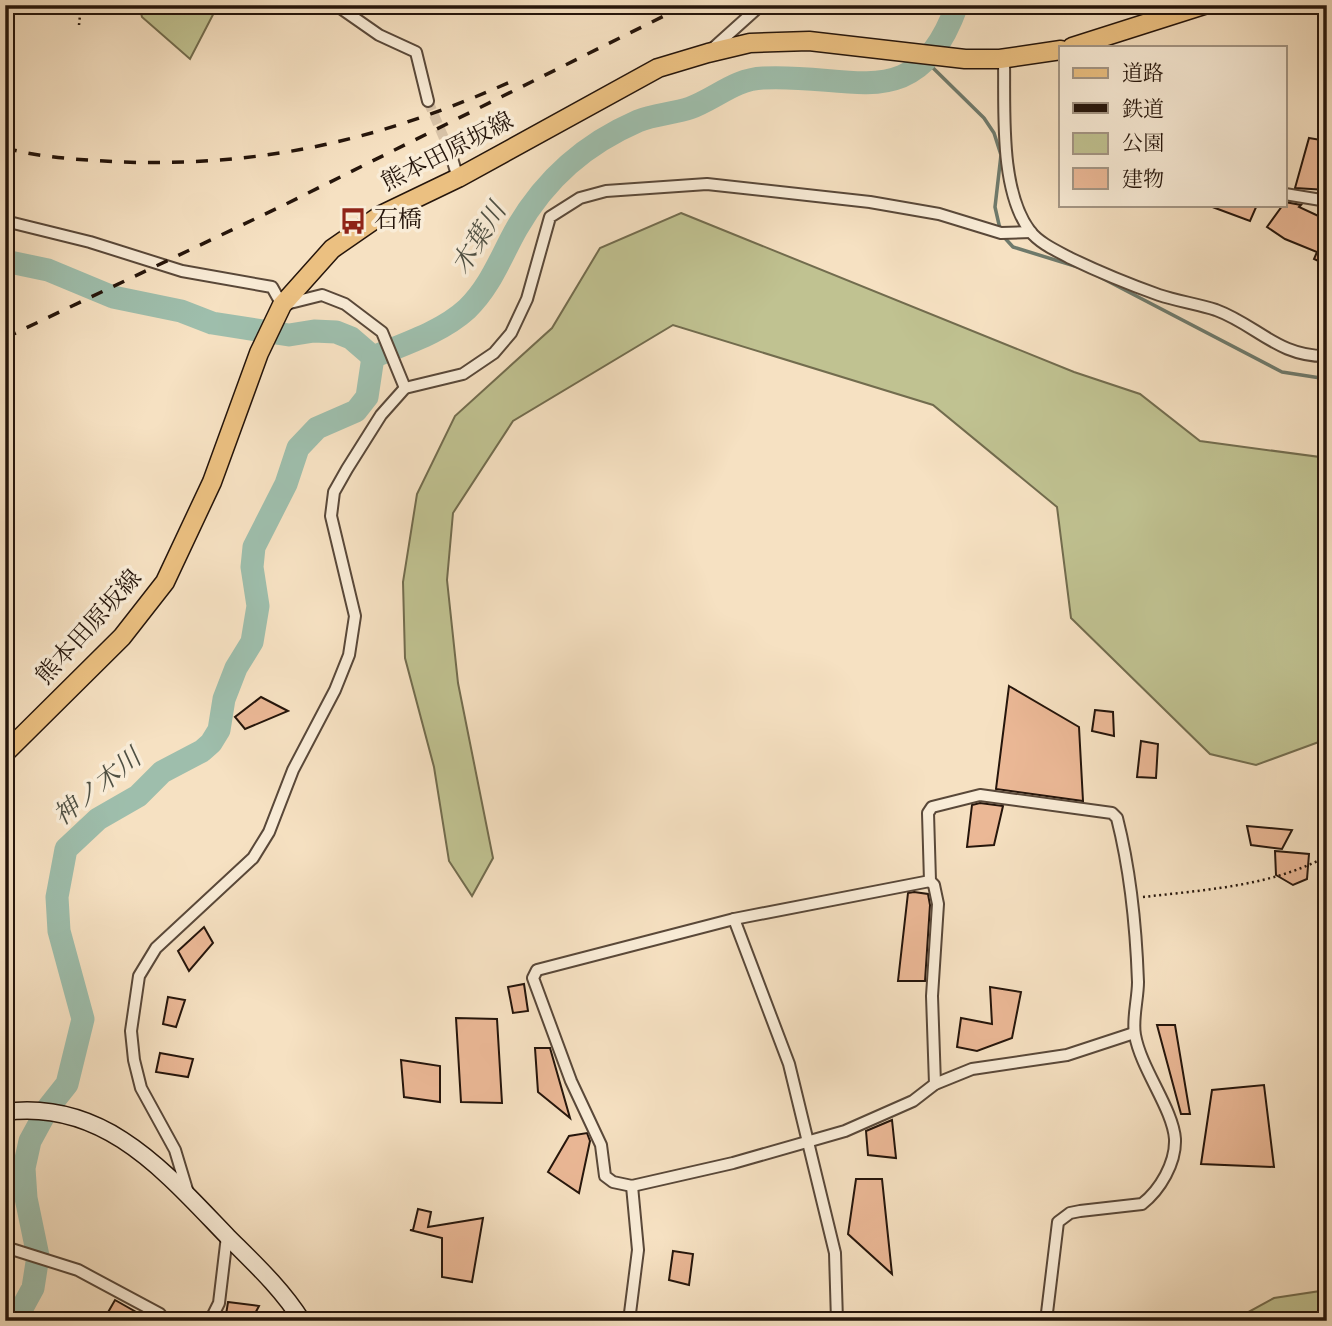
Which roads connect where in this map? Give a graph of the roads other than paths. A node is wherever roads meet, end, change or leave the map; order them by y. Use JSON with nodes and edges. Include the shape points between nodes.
{"nodes":[{"id":1,"x":336,"y":5,"type":"edge"},
{"id":2,"x":761,"y":5,"type":"edge"},
{"id":3,"x":1204,"y":5,"type":"edge"},
{"id":4,"x":1075,"y":46,"type":"edge"},
{"id":5,"x":1059,"y":50,"type":"edge"},
{"id":6,"x":708,"y":53,"type":"junction"},
{"id":7,"x":1004,"y":59,"type":"junction"},
{"id":8,"x":428,"y":101,"type":"tunnel mouth"},
{"id":9,"x":450,"y":152,"type":"tunnel mouth"},
{"id":10,"x":458,"y":178,"type":"junction"},
{"id":11,"x":1286,"y":194,"type":"edge"},
{"id":12,"x":1327,"y":201,"type":"edge"},
{"id":13,"x":5,"y":221,"type":"edge"},
{"id":14,"x":1031,"y":232,"type":"junction"},
{"id":15,"x":278,"y":312,"type":"junction"},
{"id":16,"x":1327,"y":356,"type":"edge"},
{"id":17,"x":405,"y":388,"type":"junction"},
{"id":18,"x":5,"y":753,"type":"edge"},
{"id":19,"x":930,"y":881,"type":"junction"},
{"id":20,"x":734,"y":919,"type":"junction"},
{"id":21,"x":1134,"y":1032,"type":"junction"},
{"id":22,"x":935,"y":1084,"type":"junction"},
{"id":23,"x":13,"y":1111,"type":"edge"},
{"id":24,"x":807,"y":1144,"type":"junction"},
{"id":25,"x":632,"y":1186,"type":"junction"},
{"id":26,"x":188,"y":1195,"type":"junction"},
{"id":27,"x":227,"y":1236,"type":"junction"},
{"id":28,"x":5,"y":1247,"type":"edge"},
{"id":29,"x":165,"y":1321,"type":"edge"},
{"id":30,"x":210,"y":1321,"type":"edge"},
{"id":31,"x":302,"y":1321,"type":"edge"},
{"id":32,"x":629,"y":1321,"type":"edge"},
{"id":33,"x":837,"y":1321,"type":"edge"},
{"id":34,"x":1046,"y":1321,"type":"edge"}],
"edges":[{"from":1,"to":8,"type":"street","via":[[379,35],[416,52]]},
{"from":2,"to":6,"type":"street"},
{"from":3,"to":4,"type":"main road"},
{"from":5,"to":7,"type":"main road","name":"熊本田原坂線"},
{"from":6,"to":7,"type":"main road","name":"熊本田原坂線","via":[[751,43],[809,41],[965,59]]},
{"from":6,"to":10,"type":"main road","name":"熊本田原坂線","via":[[658,68]]},
{"from":7,"to":14,"type":"street","via":[[1006,153],[1018,209]]},
{"from":9,"to":10,"type":"street"},
{"from":10,"to":15,"type":"main road","name":"熊本田原坂線","via":[[381,215],[332,249]]},
{"from":11,"to":12,"type":"street"},
{"from":13,"to":15,"type":"street","via":[[182,271],[272,287]]},
{"from":14,"to":16,"type":"street","via":[[1099,272],[1217,311],[1304,357]]},
{"from":14,"to":17,"type":"street","via":[[1001,233],[939,214],[738,185],[606,191],[580,198],[550,217],[527,299],[511,333],[495,353],[463,374]]},
{"from":15,"to":17,"type":"street","via":[[322,295],[345,304],[382,332]]},
{"from":15,"to":18,"type":"main road","name":"熊本田原坂線","via":[[212,482],[166,582],[122,637]]},
{"from":17,"to":26,"type":"street","via":[[381,415],[334,492],[331,516],[355,616],[349,655],[335,690],[254,858],[156,948],[139,976],[131,1031],[134,1060],[141,1088],[175,1150]]},
{"from":19,"to":20,"type":"street"},
{"from":19,"to":21,"type":"street","via":[[928,813],[932,807],[981,795],[1112,813],[1134,898],[1138,1000]]},
{"from":19,"to":22,"type":"street","via":[[938,904],[932,996]]},
{"from":20,"to":24,"type":"street","via":[[789,1064]]},
{"from":20,"to":25,"type":"street","via":[[537,970],[533,978],[571,1081],[601,1145],[605,1176]]},
{"from":21,"to":22,"type":"street","via":[[1067,1055],[972,1069]]},
{"from":21,"to":34,"type":"street","via":[[1175,1139],[1172,1158],[1161,1185],[1142,1204],[1070,1213],[1059,1222]]},
{"from":22,"to":24,"type":"street","via":[[914,1101]]},
{"from":23,"to":26,"type":"street","via":[[94,1124],[137,1147]]},
{"from":24,"to":25,"type":"street"},
{"from":24,"to":33,"type":"street","via":[[835,1253]]},
{"from":25,"to":32,"type":"street","via":[[638,1250]]},
{"from":26,"to":27,"type":"street"},
{"from":27,"to":30,"type":"street","via":[[219,1303]]},
{"from":27,"to":31,"type":"street","via":[[276,1285]]},
{"from":28,"to":29,"type":"street","via":[[78,1270],[160,1314]]}]}
